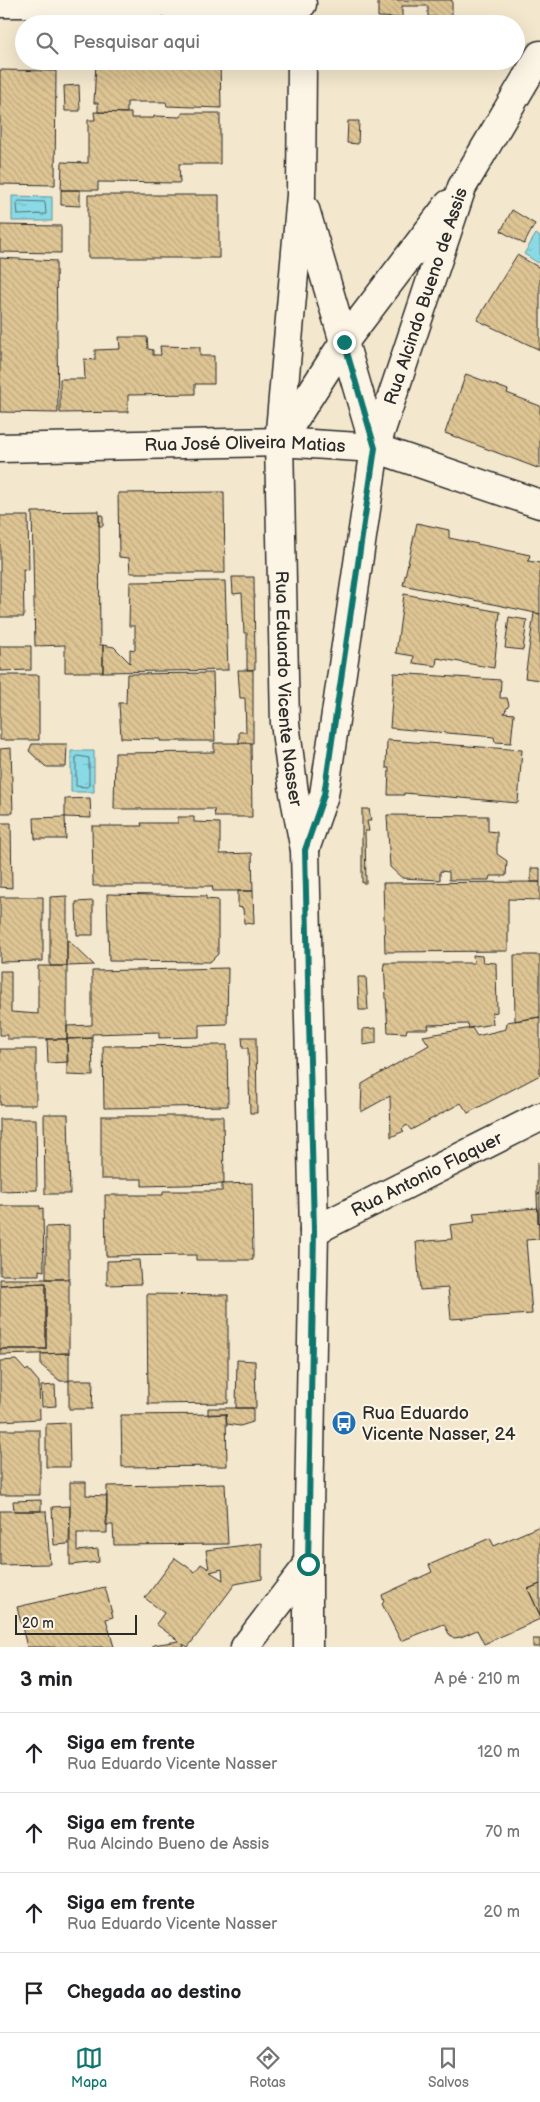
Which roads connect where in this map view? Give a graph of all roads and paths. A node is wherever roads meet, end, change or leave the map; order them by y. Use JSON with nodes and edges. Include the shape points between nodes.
{"nodes":[{"id":1,"x":0,"y":3,"type":"edge"},
{"id":2,"x":302,"y":9,"type":"edge"},
{"id":3,"x":540,"y":55,"type":"edge"},
{"id":4,"x":302,"y":70,"type":"edge"},
{"id":5,"x":462,"y":186,"type":"junction"},
{"id":6,"x":301,"y":195,"type":"junction"},
{"id":7,"x":344,"y":342,"type":"junction"},
{"id":8,"x":279,"y":442,"type":"junction"},
{"id":9,"x":0,"y":448,"type":"edge"},
{"id":10,"x":375,"y":448,"type":"junction"},
{"id":11,"x":540,"y":504,"type":"edge"},
{"id":12,"x":305,"y":850,"type":"junction"},
{"id":13,"x":540,"y":1117,"type":"edge"},
{"id":14,"x":314,"y":1231,"type":"junction"},
{"id":15,"x":308,"y":1564,"type":"junction"},
{"id":16,"x":245,"y":1647,"type":"edge"},
{"id":17,"x":308,"y":1647,"type":"edge"}],
"edges":[{"from":1,"to":2,"type":"street"},
{"from":3,"to":5,"type":"street","name":"Rua Alcindo Bueno de Assis"},
{"from":4,"to":6,"type":"street","name":"Rua Eduardo Vicente Nasser"},
{"from":5,"to":7,"type":"street"},
{"from":5,"to":10,"type":"street","name":"Rua Alcindo Bueno de Assis"},
{"from":6,"to":7,"type":"street","name":"Rua Eduardo Vicente Nasser"},
{"from":6,"to":8,"type":"street","name":"Rua Eduardo Vicente Nasser"},
{"from":7,"to":8,"type":"street"},
{"from":7,"to":10,"type":"street","name":"Rua Eduardo Vicente Nasser"},
{"from":8,"to":9,"type":"street","name":"Rua José Oliveira Matias"},
{"from":8,"to":10,"type":"street","name":"Rua José Oliveira Matias"},
{"from":8,"to":12,"type":"street","name":"Rua Eduardo Vicente Nasser","via":[[285,723]]},
{"from":10,"to":11,"type":"street","name":"Rua José Oliveira Matias"},
{"from":10,"to":12,"type":"street","name":"Rua Alcindo Bueno de Assis","via":[[324,795]]},
{"from":12,"to":14,"type":"street","name":"Rua Eduardo Vicente Nasser"},
{"from":13,"to":14,"type":"street","name":"Rua Antonio Flaquer"},
{"from":14,"to":15,"type":"street","name":"Rua Eduardo Vicente Nasser"},
{"from":15,"to":16,"type":"street"},
{"from":15,"to":17,"type":"street","name":"Rua Eduardo Vicente Nasser"}]}
